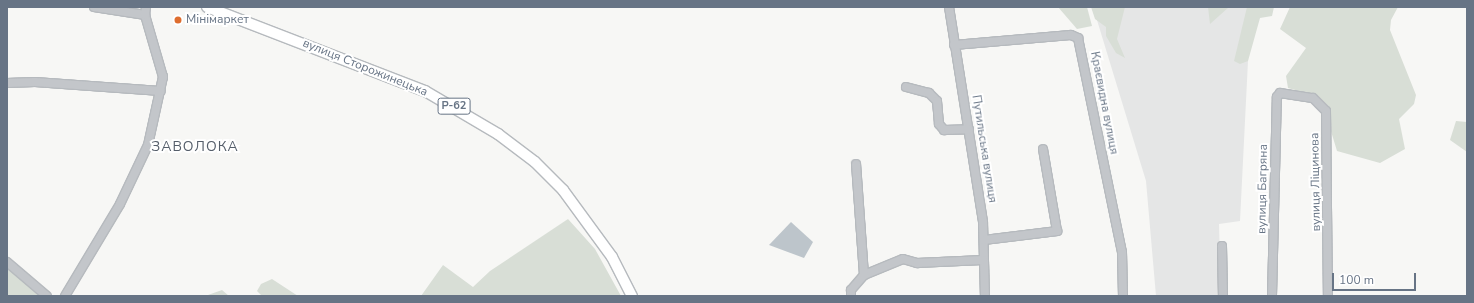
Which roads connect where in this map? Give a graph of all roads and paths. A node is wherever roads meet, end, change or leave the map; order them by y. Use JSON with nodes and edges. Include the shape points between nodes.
{"nodes":[{"id":1,"x":94,"y":7,"type":"edge"},
{"id":2,"x":207,"y":7,"type":"edge"},
{"id":3,"x":949,"y":7,"type":"edge"},
{"id":4,"x":145,"y":11,"type":"edge"},
{"id":5,"x":954,"y":45,"type":"junction"},
{"id":6,"x":7,"y":83,"type":"edge"},
{"id":7,"x":906,"y":88,"type":"dead end"},
{"id":8,"x":161,"y":91,"type":"junction"},
{"id":9,"x":1288,"y":94,"type":"joint"},
{"id":10,"x":969,"y":129,"type":"junction"},
{"id":11,"x":1043,"y":149,"type":"dead end"},
{"id":12,"x":856,"y":164,"type":"dead end"},
{"id":13,"x":984,"y":240,"type":"junction"},
{"id":14,"x":1222,"y":246,"type":"dead end"},
{"id":15,"x":983,"y":260,"type":"junction"},
{"id":16,"x":7,"y":262,"type":"edge"},
{"id":17,"x":864,"y":275,"type":"junction"},
{"id":18,"x":47,"y":296,"type":"edge"},
{"id":19,"x":65,"y":296,"type":"edge"},
{"id":20,"x":632,"y":296,"type":"edge"},
{"id":21,"x":851,"y":296,"type":"edge"},
{"id":22,"x":985,"y":296,"type":"edge"},
{"id":23,"x":1123,"y":296,"type":"edge"},
{"id":24,"x":1223,"y":296,"type":"edge"},
{"id":25,"x":1272,"y":296,"type":"edge"},
{"id":26,"x":1328,"y":296,"type":"edge"}],
"edges":[{"from":1,"to":4,"type":"street"},
{"from":2,"to":20,"type":"main road","name":"вулиця Сторожинецька","number":"Р-62","via":[[425,91],[498,134],[535,162],[563,190],[612,257]]},
{"from":3,"to":5,"type":"street","name":"Путильська вулиця"},
{"from":4,"to":8,"type":"street","via":[[161,62]]},
{"from":5,"to":10,"type":"street","name":"Путильська вулиця"},
{"from":5,"to":23,"type":"street","name":"Краєвидна вулиця","via":[[1071,35],[1078,38],[1122,252]]},
{"from":6,"to":8,"type":"street"},
{"from":7,"to":10,"type":"street","via":[[929,93],[936,101],[939,124],[944,130]]},
{"from":8,"to":19,"type":"street","via":[[140,167]]},
{"from":9,"to":25,"type":"street","name":"вулиця Багряна","via":[[1280,93],[1277,98]]},
{"from":9,"to":26,"type":"street","name":"вулиця Ліщинова","via":[[1313,98],[1326,111]]},
{"from":10,"to":13,"type":"street","name":"Путильська вулиця"},
{"from":11,"to":13,"type":"street","via":[[1057,231]]},
{"from":12,"to":17,"type":"street"},
{"from":13,"to":15,"type":"street","name":"Путильська вулиця"},
{"from":14,"to":24,"type":"street"},
{"from":15,"to":17,"type":"street","via":[[917,263],[903,259]]},
{"from":15,"to":22,"type":"street","name":"Путильська вулиця"},
{"from":16,"to":18,"type":"street"},
{"from":17,"to":21,"type":"street","via":[[851,290]]}]}
